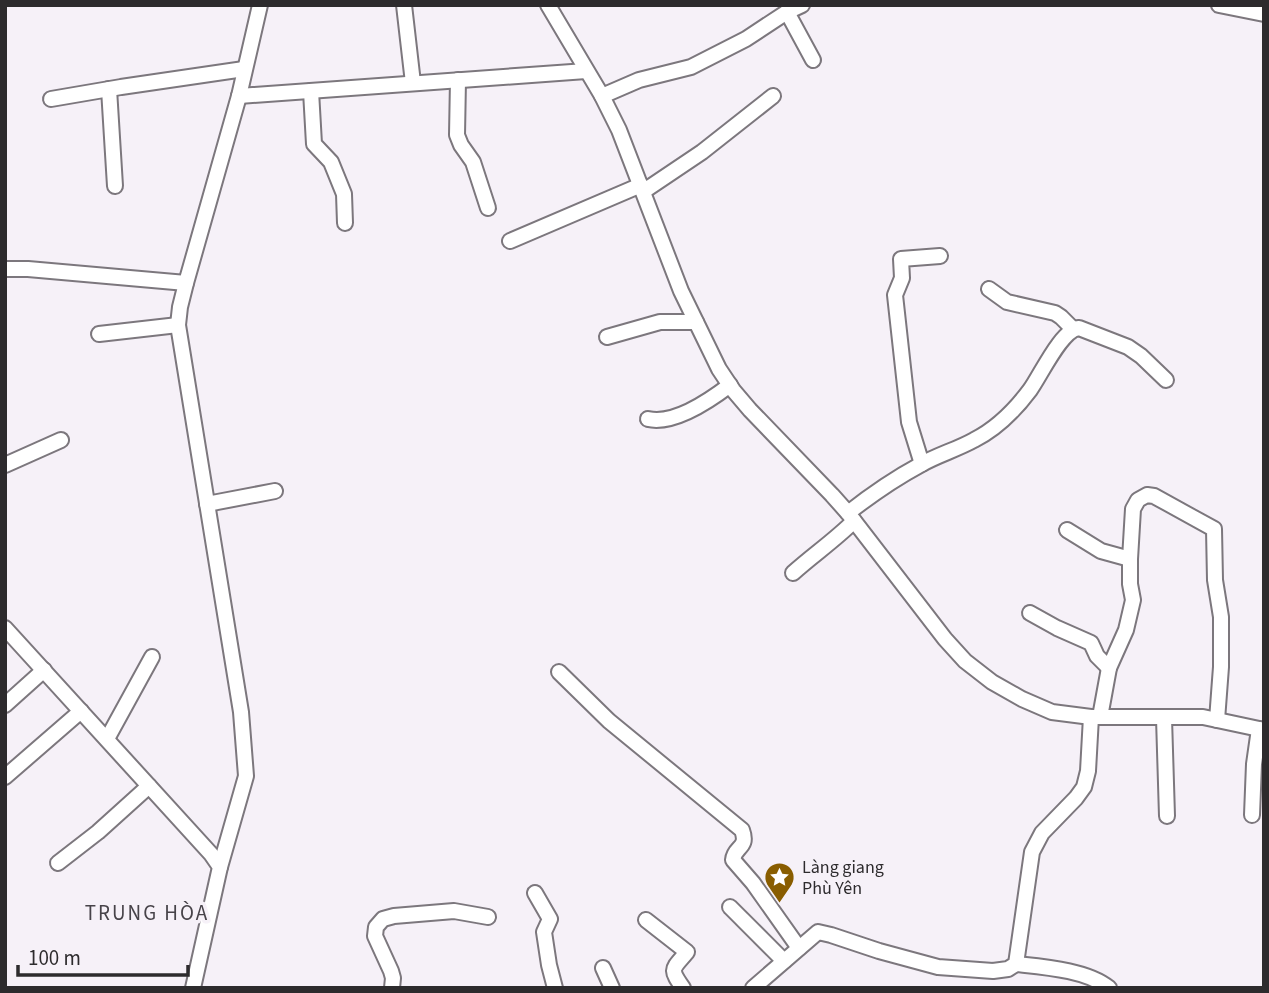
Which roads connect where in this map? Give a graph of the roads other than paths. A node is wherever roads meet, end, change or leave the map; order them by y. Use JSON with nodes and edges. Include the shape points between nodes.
{"nodes":[{"id":1,"x":260,"y":5,"type":"edge"},
{"id":2,"x":404,"y":5,"type":"edge"},
{"id":3,"x":548,"y":5,"type":"edge"},
{"id":4,"x":802,"y":5,"type":"edge"},
{"id":5,"x":1219,"y":5,"type":"edge"},
{"id":6,"x":787,"y":12,"type":"junction"},
{"id":7,"x":1264,"y":14,"type":"edge"},
{"id":8,"x":813,"y":60,"type":"dead end"},
{"id":9,"x":244,"y":69,"type":"junction"},
{"id":10,"x":586,"y":71,"type":"junction"},
{"id":11,"x":458,"y":80,"type":"junction"},
{"id":12,"x":413,"y":83,"type":"junction"},
{"id":13,"x":108,"y":89,"type":"junction"},
{"id":14,"x":312,"y":91,"type":"junction"},
{"id":15,"x":239,"y":96,"type":"junction"},
{"id":16,"x":602,"y":96,"type":"junction"},
{"id":17,"x":774,"y":96,"type":"dead end"},
{"id":18,"x":51,"y":99,"type":"dead end"},
{"id":19,"x":115,"y":186,"type":"dead end"},
{"id":20,"x":642,"y":188,"type":"junction"},
{"id":21,"x":488,"y":208,"type":"dead end"},
{"id":22,"x":345,"y":223,"type":"dead end"},
{"id":23,"x":510,"y":241,"type":"dead end"},
{"id":24,"x":940,"y":256,"type":"dead end"},
{"id":25,"x":5,"y":269,"type":"edge"},
{"id":26,"x":186,"y":283,"type":"junction"},
{"id":27,"x":989,"y":289,"type":"dead end"},
{"id":28,"x":696,"y":322,"type":"junction"},
{"id":29,"x":178,"y":325,"type":"junction"},
{"id":30,"x":1073,"y":329,"type":"junction"},
{"id":31,"x":99,"y":334,"type":"dead end"},
{"id":32,"x":607,"y":337,"type":"dead end"},
{"id":33,"x":1166,"y":380,"type":"dead end"},
{"id":34,"x":730,"y":385,"type":"junction"},
{"id":35,"x":648,"y":419,"type":"dead end"},
{"id":36,"x":61,"y":440,"type":"dead end"},
{"id":37,"x":922,"y":464,"type":"junction"},
{"id":38,"x":5,"y":465,"type":"edge"},
{"id":39,"x":275,"y":491,"type":"dead end"},
{"id":40,"x":207,"y":504,"type":"junction"},
{"id":41,"x":851,"y":517,"type":"junction"},
{"id":42,"x":1067,"y":530,"type":"dead end"},
{"id":43,"x":1129,"y":559,"type":"junction"},
{"id":44,"x":793,"y":573,"type":"dead end"},
{"id":45,"x":1030,"y":613,"type":"dead end"},
{"id":46,"x":5,"y":628,"type":"edge"},
{"id":47,"x":152,"y":657,"type":"dead end"},
{"id":48,"x":1109,"y":668,"type":"junction"},
{"id":49,"x":44,"y":670,"type":"junction"},
{"id":50,"x":559,"y":672,"type":"dead end"},
{"id":51,"x":5,"y":705,"type":"edge"},
{"id":52,"x":81,"y":710,"type":"junction"},
{"id":53,"x":1095,"y":717,"type":"junction"},
{"id":54,"x":1164,"y":718,"type":"junction"},
{"id":55,"x":1217,"y":720,"type":"junction"},
{"id":56,"x":1261,"y":730,"type":"edge"},
{"id":57,"x":107,"y":739,"type":"junction"},
{"id":58,"x":5,"y":777,"type":"edge"},
{"id":59,"x":149,"y":786,"type":"junction"},
{"id":60,"x":1252,"y":815,"type":"dead end"},
{"id":61,"x":1167,"y":816,"type":"dead end"},
{"id":62,"x":58,"y":863,"type":"dead end"},
{"id":63,"x":220,"y":867,"type":"junction"},
{"id":64,"x":535,"y":893,"type":"dead end"},
{"id":65,"x":730,"y":907,"type":"dead end"},
{"id":66,"x":488,"y":917,"type":"dead end"},
{"id":67,"x":646,"y":920,"type":"dead end"},
{"id":68,"x":799,"y":948,"type":"junction"},
{"id":69,"x":784,"y":961,"type":"junction"},
{"id":70,"x":1016,"y":964,"type":"junction"},
{"id":71,"x":603,"y":968,"type":"dead end"},
{"id":72,"x":194,"y":988,"type":"edge"},
{"id":73,"x":392,"y":988,"type":"edge"},
{"id":74,"x":555,"y":988,"type":"edge"},
{"id":75,"x":612,"y":988,"type":"edge"},
{"id":76,"x":683,"y":988,"type":"edge"},
{"id":77,"x":753,"y":988,"type":"edge"},
{"id":78,"x":1109,"y":988,"type":"edge"}],
"edges":[{"from":1,"to":9,"type":"street"},
{"from":2,"to":12,"type":"street"},
{"from":3,"to":10,"type":"street"},
{"from":4,"to":6,"type":"street"},
{"from":5,"to":7,"type":"street"},
{"from":6,"to":8,"type":"street"},
{"from":6,"to":16,"type":"street","via":[[691,67],[639,80]]},
{"from":9,"to":13,"type":"street"},
{"from":9,"to":15,"type":"street"},
{"from":10,"to":11,"type":"street"},
{"from":10,"to":16,"type":"street"},
{"from":11,"to":12,"type":"street"},
{"from":11,"to":21,"type":"street","via":[[457,135],[473,162]]},
{"from":12,"to":14,"type":"street"},
{"from":13,"to":18,"type":"street"},
{"from":13,"to":19,"type":"street"},
{"from":14,"to":15,"type":"street"},
{"from":14,"to":22,"type":"street","via":[[314,144],[331,162],[344,194]]},
{"from":15,"to":26,"type":"street"},
{"from":16,"to":20,"type":"street"},
{"from":17,"to":20,"type":"street","via":[[702,152]]},
{"from":20,"to":23,"type":"street"},
{"from":20,"to":28,"type":"street"},
{"from":24,"to":37,"type":"street","via":[[901,260],[902,278],[895,295],[909,422]]},
{"from":25,"to":26,"type":"street"},
{"from":26,"to":29,"type":"street"},
{"from":27,"to":30,"type":"street","via":[[1007,302],[1055,313]]},
{"from":28,"to":32,"type":"street","via":[[660,322]]},
{"from":28,"to":34,"type":"street"},
{"from":29,"to":31,"type":"street"},
{"from":29,"to":40,"type":"street"},
{"from":30,"to":33,"type":"street","via":[[1128,347]]},
{"from":30,"to":37,"type":"street","via":[[1009,414],[975,440]]},
{"from":34,"to":35,"type":"street","via":[[678,415]]},
{"from":34,"to":41,"type":"street"},
{"from":36,"to":38,"type":"street"},
{"from":37,"to":41,"type":"street","via":[[872,494]]},
{"from":39,"to":40,"type":"street"},
{"from":40,"to":63,"type":"street","via":[[246,776]]},
{"from":41,"to":44,"type":"street","via":[[838,537]]},
{"from":41,"to":53,"type":"street","via":[[965,661],[992,682],[1052,712]]},
{"from":42,"to":43,"type":"street","via":[[1101,551]]},
{"from":43,"to":48,"type":"street","via":[[1133,600]]},
{"from":43,"to":55,"type":"street","via":[[1133,509],[1147,495],[1214,529],[1221,617]]},
{"from":45,"to":48,"type":"street","via":[[1091,643]]},
{"from":46,"to":49,"type":"street"},
{"from":47,"to":57,"type":"street"},
{"from":48,"to":53,"type":"street"},
{"from":49,"to":51,"type":"street"},
{"from":49,"to":52,"type":"street"},
{"from":50,"to":68,"type":"street","via":[[609,721],[742,830],[745,839],[733,860]]},
{"from":52,"to":57,"type":"street"},
{"from":52,"to":58,"type":"street"},
{"from":53,"to":54,"type":"street"},
{"from":53,"to":70,"type":"street","via":[[1084,787],[1042,833],[1032,852]]},
{"from":54,"to":55,"type":"street"},
{"from":54,"to":61,"type":"street"},
{"from":55,"to":56,"type":"street"},
{"from":56,"to":60,"type":"street"},
{"from":57,"to":59,"type":"street"},
{"from":59,"to":62,"type":"street"},
{"from":59,"to":63,"type":"street"},
{"from":63,"to":72,"type":"street"},
{"from":64,"to":74,"type":"street","via":[[550,919],[544,932]]},
{"from":65,"to":69,"type":"street"},
{"from":66,"to":73,"type":"street","via":[[454,911],[383,919],[375,936],[391,971]]},
{"from":67,"to":76,"type":"street","via":[[687,952],[673,968]]},
{"from":68,"to":69,"type":"street"},
{"from":68,"to":70,"type":"street","via":[[818,932],[938,967],[993,971]]},
{"from":69,"to":77,"type":"street"},
{"from":70,"to":78,"type":"street","via":[[1070,972]]},
{"from":71,"to":75,"type":"street"}]}
